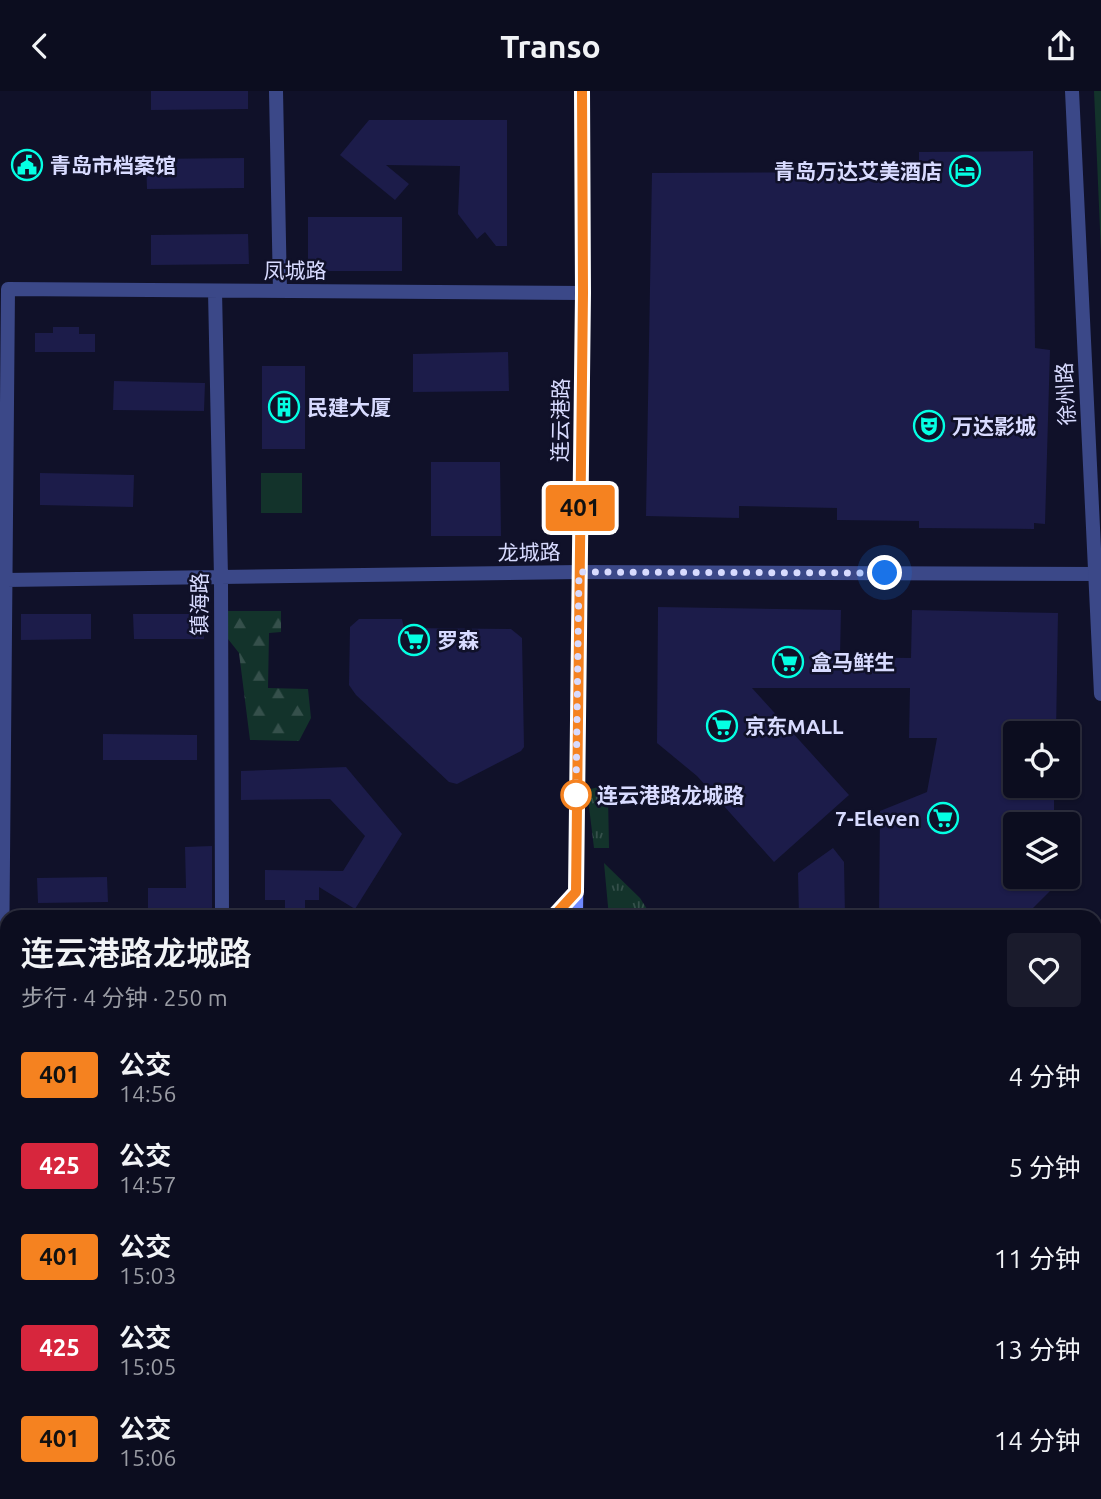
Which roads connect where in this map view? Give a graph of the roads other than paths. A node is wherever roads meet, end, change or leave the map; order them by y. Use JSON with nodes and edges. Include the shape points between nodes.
{"nodes":[{"id":1,"x":276,"y":91,"type":"edge"},
{"id":2,"x":582,"y":91,"type":"edge"},
{"id":3,"x":1072,"y":91,"type":"edge"},
{"id":4,"x":215,"y":291,"type":"junction"},
{"id":5,"x":280,"y":291,"type":"junction"},
{"id":6,"x":583,"y":293,"type":"junction"},
{"id":7,"x":579,"y":572,"type":"junction"},
{"id":8,"x":1098,"y":574,"type":"edge"},
{"id":9,"x":221,"y":576,"type":"junction"},
{"id":10,"x":6,"y":580,"type":"junction"},
{"id":11,"x":1101,"y":694,"type":"edge"},
{"id":12,"x":576,"y":892,"type":"junction"},
{"id":13,"x":3,"y":910,"type":"edge"},
{"id":14,"x":222,"y":910,"type":"edge"},
{"id":15,"x":559,"y":910,"type":"edge"},
{"id":16,"x":576,"y":910,"type":"edge"},
{"id":17,"x":582,"y":910,"type":"edge"}],
"edges":[{"from":1,"to":5,"type":"street"},
{"from":2,"to":6,"type":"main road","name":"连云港路"},
{"from":3,"to":8,"type":"street","name":"徐州路"},
{"from":4,"to":5,"type":"street","name":"凤城路"},
{"from":4,"to":9,"type":"street","name":"镇海路"},
{"from":4,"to":10,"type":"street","name":"凤城路","via":[[8,289]]},
{"from":5,"to":6,"type":"street","name":"凤城路"},
{"from":6,"to":7,"type":"main road","name":"连云港路"},
{"from":7,"to":8,"type":"street","name":"龙城路"},
{"from":7,"to":9,"type":"street","name":"龙城路"},
{"from":7,"to":12,"type":"main road","name":"连云港路"},
{"from":8,"to":11,"type":"street","name":"徐州路"},
{"from":9,"to":10,"type":"street","name":"龙城路"},
{"from":9,"to":14,"type":"street","name":"镇海路"},
{"from":10,"to":13,"type":"street"},
{"from":12,"to":15,"type":"main road"},
{"from":12,"to":16,"type":"main road","name":"连云港路"},
{"from":12,"to":17,"type":"main road"}]}
